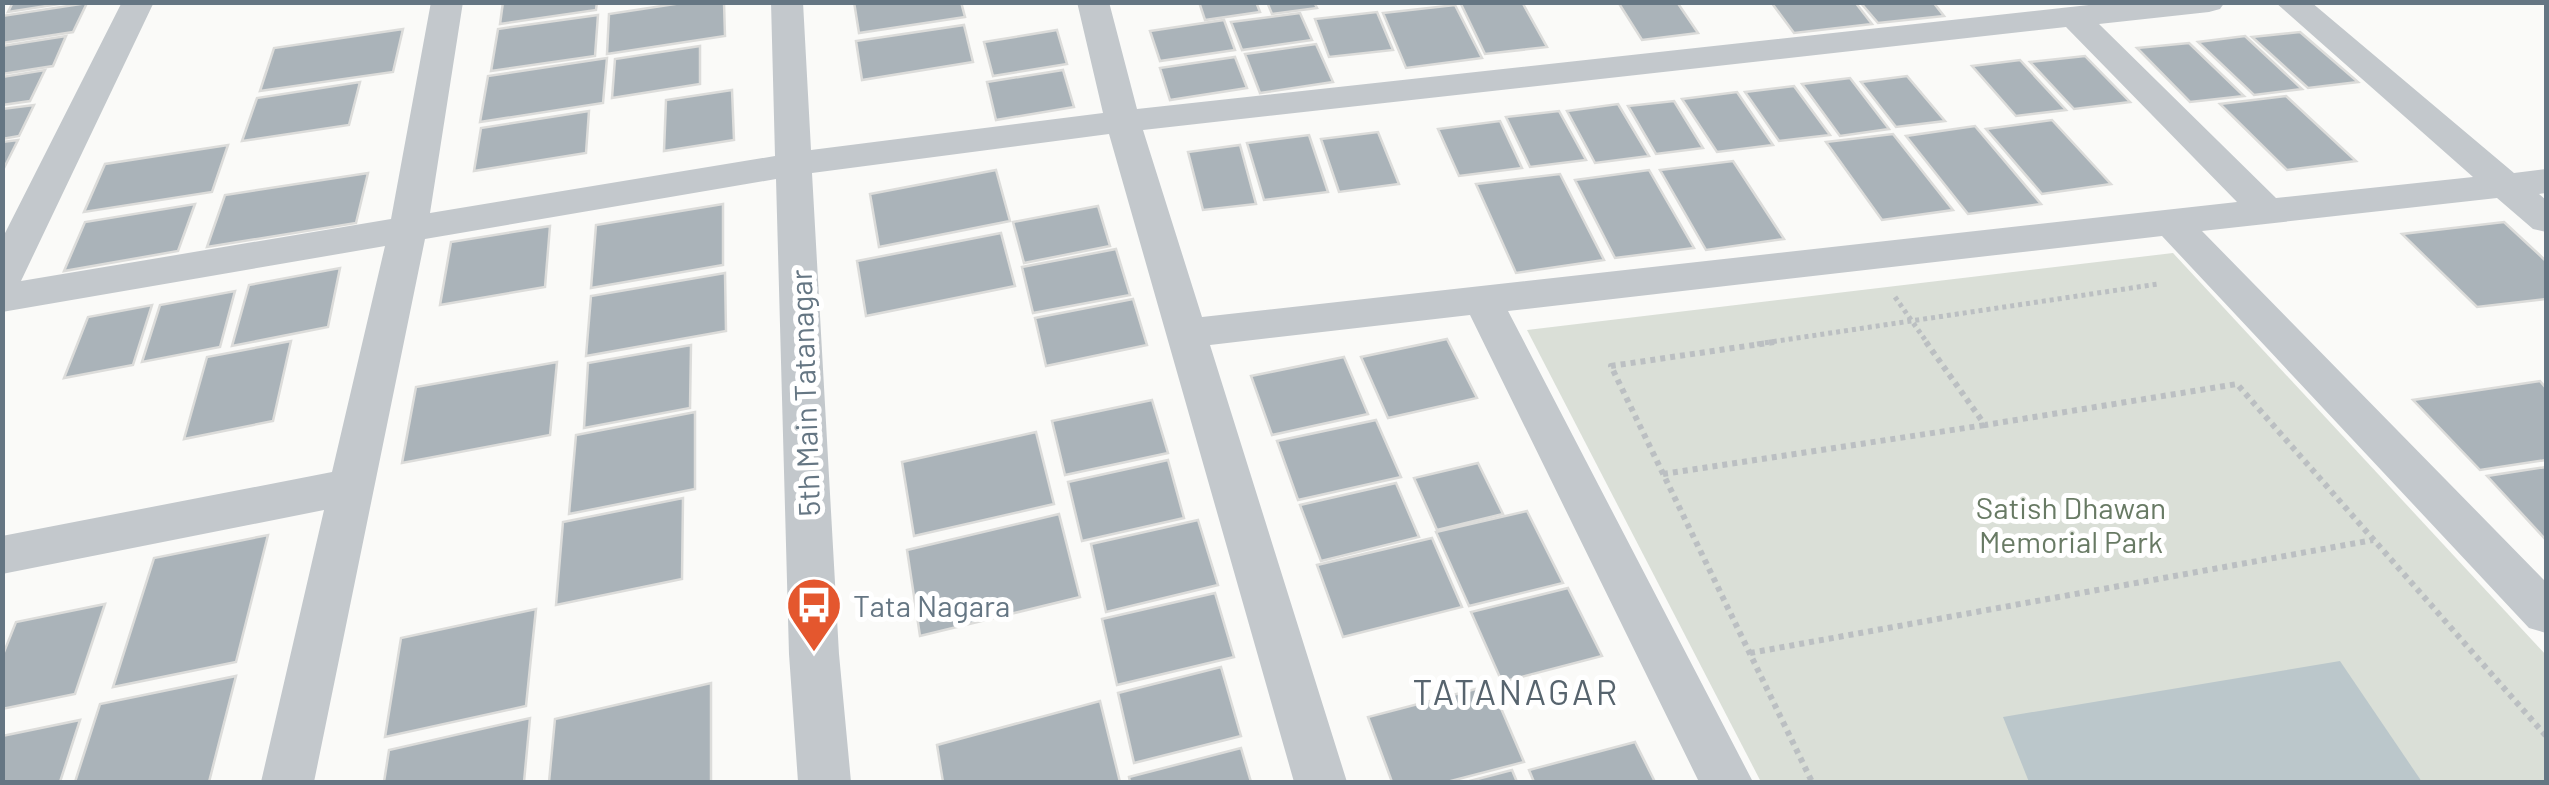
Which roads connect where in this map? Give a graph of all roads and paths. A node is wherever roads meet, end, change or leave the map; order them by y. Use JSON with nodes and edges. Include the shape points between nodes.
{"nodes":[{"id":1,"x":138,"y":2,"type":"edge"},
{"id":2,"x":447,"y":2,"type":"edge"},
{"id":3,"x":787,"y":2,"type":"edge"},
{"id":4,"x":1093,"y":2,"type":"edge"},
{"id":5,"x":2209,"y":2,"type":"edge"},
{"id":6,"x":2291,"y":2,"type":"edge"},
{"id":7,"x":2074,"y":18,"type":"junction"},
{"id":8,"x":1123,"y":121,"type":"junction"},
{"id":9,"x":794,"y":164,"type":"junction"},
{"id":10,"x":2546,"y":181,"type":"edge"},
{"id":11,"x":2506,"y":186,"type":"junction"},
{"id":12,"x":2267,"y":211,"type":"junction"},
{"id":13,"x":2546,"y":220,"type":"edge"},
{"id":14,"x":2171,"y":222,"type":"junction"},
{"id":15,"x":408,"y":229,"type":"junction"},
{"id":16,"x":1866,"y":255,"type":"junction"},
{"id":17,"x":2,"y":279,"type":"edge"},
{"id":18,"x":2158,"y":284,"type":"dead end"},
{"id":19,"x":1481,"y":297,"type":"junction"},
{"id":20,"x":2,"y":298,"type":"edge"},
{"id":21,"x":1912,"y":320,"type":"junction"},
{"id":22,"x":1186,"y":333,"type":"junction"},
{"id":23,"x":1985,"y":425,"type":"junction"},
{"id":24,"x":1663,"y":474,"type":"junction"},
{"id":25,"x":353,"y":486,"type":"junction"},
{"id":26,"x":2374,"y":540,"type":"junction"},
{"id":27,"x":2,"y":556,"type":"edge"},
{"id":28,"x":2546,"y":612,"type":"edge"},
{"id":29,"x":1750,"y":653,"type":"junction"},
{"id":30,"x":2546,"y":736,"type":"edge"},
{"id":31,"x":287,"y":782,"type":"edge"},
{"id":32,"x":825,"y":782,"type":"edge"},
{"id":33,"x":1320,"y":782,"type":"edge"},
{"id":34,"x":1726,"y":782,"type":"edge"},
{"id":35,"x":1812,"y":782,"type":"edge"}],
"edges":[{"from":1,"to":17,"type":"street"},
{"from":2,"to":15,"type":"street"},
{"from":3,"to":9,"type":"street","name":"5th Main Tatanagar"},
{"from":4,"to":8,"type":"street"},
{"from":5,"to":7,"type":"street"},
{"from":6,"to":11,"type":"street"},
{"from":7,"to":8,"type":"street"},
{"from":7,"to":12,"type":"street"},
{"from":8,"to":9,"type":"street"},
{"from":8,"to":22,"type":"street"},
{"from":9,"to":15,"type":"street"},
{"from":9,"to":32,"type":"street","name":"5th Main Tatanagar"},
{"from":10,"to":11,"type":"street"},
{"from":11,"to":12,"type":"street"},
{"from":11,"to":13,"type":"street"},
{"from":12,"to":14,"type":"street"},
{"from":14,"to":16,"type":"street"},
{"from":14,"to":28,"type":"street"},
{"from":15,"to":20,"type":"street"},
{"from":15,"to":25,"type":"street"},
{"from":16,"to":19,"type":"street"},
{"from":16,"to":21,"type":"path"},
{"from":18,"to":21,"type":"path"},
{"from":19,"to":22,"type":"street"},
{"from":19,"to":34,"type":"street"},
{"from":21,"to":23,"type":"path"},
{"from":21,"to":24,"type":"path","via":[[1611,366]]},
{"from":22,"to":33,"type":"street"},
{"from":23,"to":24,"type":"path"},
{"from":23,"to":26,"type":"path","via":[[2236,384]]},
{"from":24,"to":29,"type":"path"},
{"from":25,"to":27,"type":"street"},
{"from":25,"to":31,"type":"street"},
{"from":26,"to":29,"type":"path"},
{"from":26,"to":30,"type":"path"},
{"from":29,"to":35,"type":"path"}]}
